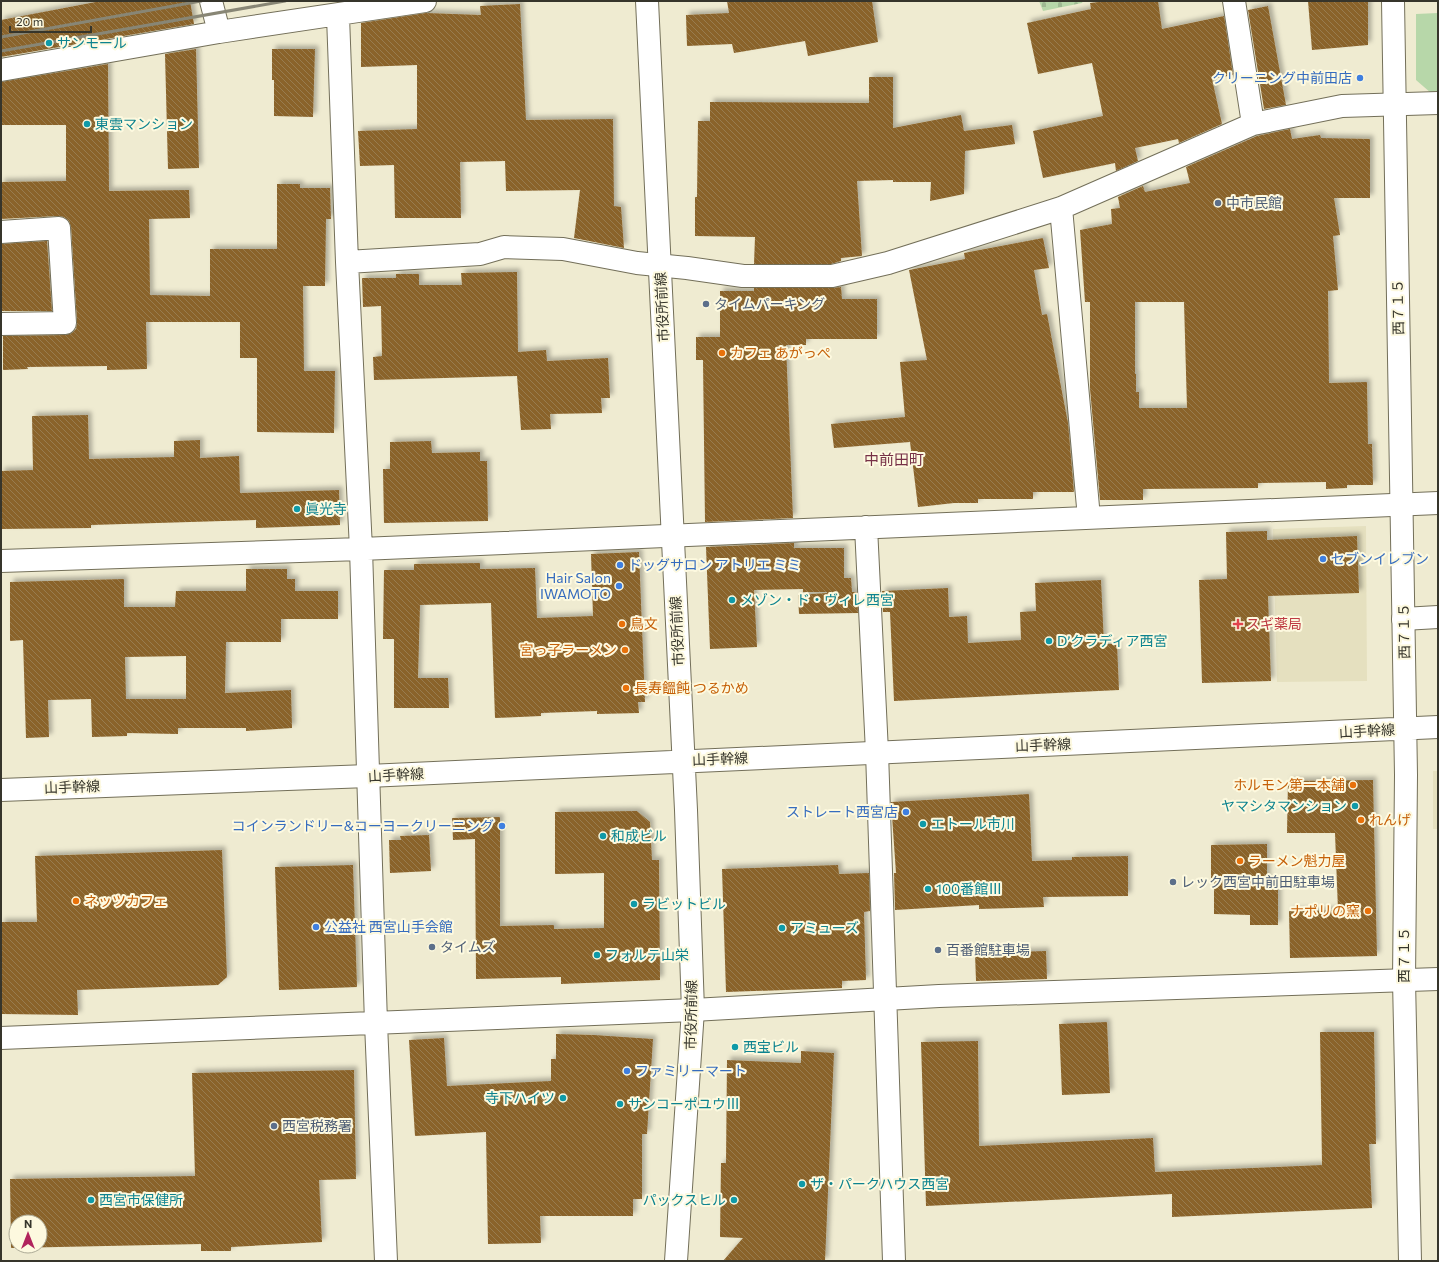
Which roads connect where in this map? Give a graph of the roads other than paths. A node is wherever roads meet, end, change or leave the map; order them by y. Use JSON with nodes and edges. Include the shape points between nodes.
{"nodes":[{"id":1,"x":211,"y":1,"type":"edge"},
{"id":2,"x":424,"y":1,"type":"edge"},
{"id":3,"x":647,"y":1,"type":"edge"},
{"id":4,"x":1234,"y":1,"type":"edge"},
{"id":5,"x":1393,"y":1,"type":"edge"},
{"id":6,"x":338,"y":16,"type":"junction"},
{"id":7,"x":219,"y":32,"type":"junction"},
{"id":8,"x":1,"y":70,"type":"edge"},
{"id":9,"x":1438,"y":103,"type":"edge"},
{"id":10,"x":1394,"y":104,"type":"junction"},
{"id":11,"x":1253,"y":124,"type":"junction"},
{"id":12,"x":1061,"y":208,"type":"junction"},
{"id":13,"x":1,"y":232,"type":"edge"},
{"id":14,"x":347,"y":262,"type":"junction"},
{"id":15,"x":660,"y":265,"type":"junction"},
{"id":16,"x":1,"y":324,"type":"edge"},
{"id":17,"x":1438,"y":503,"type":"edge"},
{"id":18,"x":1401,"y":505,"type":"junction"},
{"id":19,"x":1089,"y":518,"type":"junction"},
{"id":20,"x":866,"y":527,"type":"junction"},
{"id":21,"x":672,"y":535,"type":"junction"},
{"id":22,"x":362,"y":549,"type":"junction"},
{"id":23,"x":1,"y":561,"type":"edge"},
{"id":24,"x":1438,"y":617,"type":"edge"},
{"id":25,"x":1403,"y":618,"type":"junction"},
{"id":26,"x":1438,"y":727,"type":"edge"},
{"id":27,"x":1405,"y":729,"type":"junction"},
{"id":28,"x":877,"y":752,"type":"junction"},
{"id":29,"x":684,"y":760,"type":"junction"},
{"id":30,"x":368,"y":776,"type":"junction"},
{"id":31,"x":1,"y":790,"type":"edge"},
{"id":32,"x":1438,"y":979,"type":"edge"},
{"id":33,"x":1404,"y":980,"type":"junction"},
{"id":34,"x":886,"y":1000,"type":"junction"},
{"id":35,"x":693,"y":1010,"type":"junction"},
{"id":36,"x":376,"y":1023,"type":"junction"},
{"id":37,"x":1,"y":1038,"type":"edge"},
{"id":38,"x":386,"y":1261,"type":"edge"},
{"id":39,"x":676,"y":1261,"type":"edge"},
{"id":40,"x":894,"y":1261,"type":"edge"},
{"id":41,"x":1410,"y":1261,"type":"edge"}],
"edges":[{"from":1,"to":7,"type":"street"},
{"from":2,"to":6,"type":"street"},
{"from":3,"to":15,"type":"street","name":"市役所前線"},
{"from":4,"to":11,"type":"street"},
{"from":5,"to":10,"type":"street","name":"西７１５"},
{"from":6,"to":7,"type":"street"},
{"from":6,"to":14,"type":"street"},
{"from":7,"to":8,"type":"street"},
{"from":9,"to":10,"type":"street"},
{"from":10,"to":11,"type":"street","via":[[1342,106]]},
{"from":10,"to":18,"type":"street","name":"西７１５"},
{"from":11,"to":12,"type":"street"},
{"from":12,"to":15,"type":"street","via":[[888,263],[832,276],[743,276]]},
{"from":12,"to":19,"type":"street"},
{"from":13,"to":16,"type":"street","via":[[59,228],[65,323]]},
{"from":14,"to":15,"type":"street","via":[[480,254],[504,247],[563,249]]},
{"from":14,"to":22,"type":"street"},
{"from":15,"to":21,"type":"street","name":"市役所前線"},
{"from":17,"to":18,"type":"street"},
{"from":18,"to":19,"type":"street"},
{"from":18,"to":25,"type":"street","name":"西７１５"},
{"from":19,"to":20,"type":"street"},
{"from":20,"to":21,"type":"street"},
{"from":20,"to":28,"type":"street"},
{"from":21,"to":22,"type":"street"},
{"from":21,"to":29,"type":"street","name":"市役所前線"},
{"from":22,"to":23,"type":"street"},
{"from":22,"to":30,"type":"street"},
{"from":24,"to":25,"type":"street"},
{"from":25,"to":27,"type":"street","name":"西７１５"},
{"from":26,"to":27,"type":"street","name":"山手幹線"},
{"from":27,"to":28,"type":"street","name":"山手幹線"},
{"from":27,"to":33,"type":"street","name":"西７１５"},
{"from":28,"to":29,"type":"street","name":"山手幹線"},
{"from":28,"to":34,"type":"street"},
{"from":29,"to":30,"type":"street","name":"山手幹線"},
{"from":29,"to":35,"type":"street","name":"市役所前線"},
{"from":30,"to":31,"type":"street","name":"山手幹線"},
{"from":30,"to":36,"type":"street"},
{"from":32,"to":33,"type":"street"},
{"from":33,"to":34,"type":"street","via":[[947,995]]},
{"from":33,"to":41,"type":"street","name":"西７１５"},
{"from":34,"to":35,"type":"street"},
{"from":34,"to":40,"type":"street"},
{"from":35,"to":36,"type":"street"},
{"from":35,"to":39,"type":"street","name":"市役所前線"},
{"from":36,"to":37,"type":"street"},
{"from":36,"to":38,"type":"street"}]}
